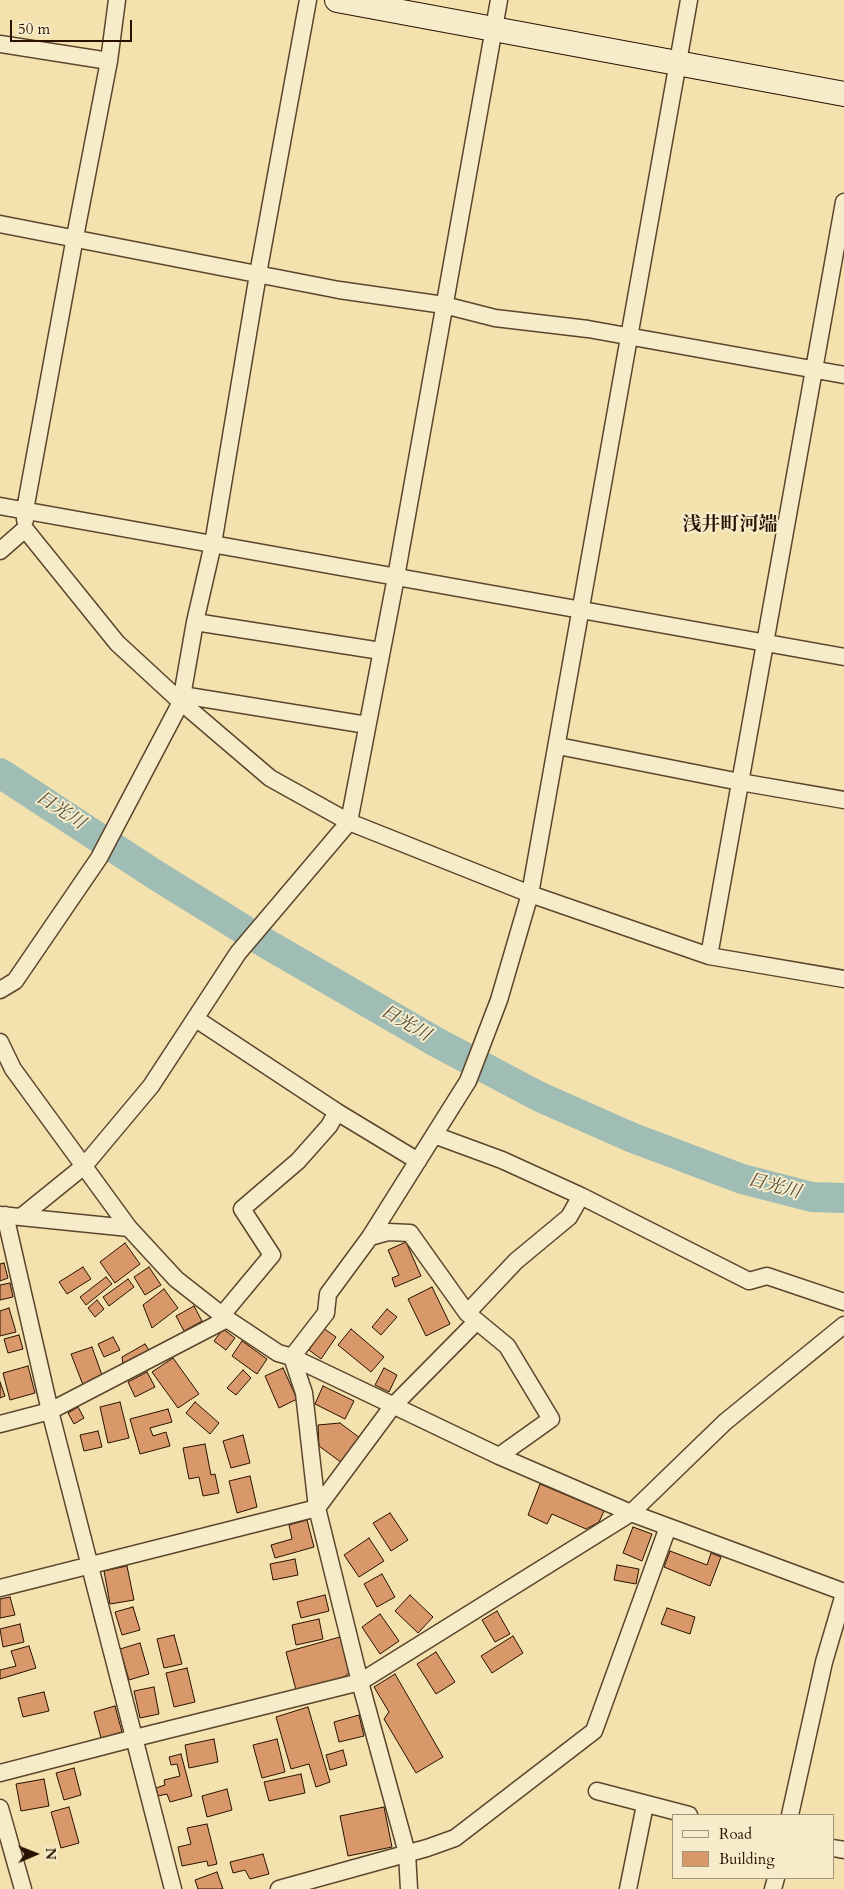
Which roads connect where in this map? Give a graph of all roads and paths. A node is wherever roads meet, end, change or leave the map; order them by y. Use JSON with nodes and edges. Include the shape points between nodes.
{"nodes":[{"id":1,"x":117,"y":0,"type":"edge"},
{"id":2,"x":308,"y":0,"type":"edge"},
{"id":3,"x":338,"y":0,"type":"edge"},
{"id":4,"x":499,"y":0,"type":"edge"},
{"id":5,"x":689,"y":0,"type":"edge"},
{"id":6,"x":494,"y":30,"type":"junction"},
{"id":7,"x":0,"y":44,"type":"edge"},
{"id":8,"x":109,"y":61,"type":"junction"},
{"id":9,"x":677,"y":64,"type":"junction"},
{"id":10,"x":844,"y":94,"type":"edge"},
{"id":11,"x":844,"y":202,"type":"edge"},
{"id":12,"x":0,"y":224,"type":"edge"},
{"id":13,"x":75,"y":237,"type":"junction"},
{"id":14,"x":258,"y":274,"type":"junction"},
{"id":15,"x":444,"y":305,"type":"junction"},
{"id":16,"x":630,"y":337,"type":"junction"},
{"id":17,"x":814,"y":370,"type":"junction"},
{"id":18,"x":844,"y":375,"type":"edge"},
{"id":19,"x":0,"y":506,"type":"edge"},
{"id":20,"x":26,"y":510,"type":"junction"},
{"id":21,"x":25,"y":529,"type":"junction"},
{"id":22,"x":213,"y":544,"type":"junction"},
{"id":23,"x":0,"y":551,"type":"edge"},
{"id":24,"x":396,"y":577,"type":"junction"},
{"id":25,"x":580,"y":610,"type":"junction"},
{"id":26,"x":195,"y":622,"type":"junction"},
{"id":27,"x":765,"y":643,"type":"junction"},
{"id":28,"x":381,"y":651,"type":"junction"},
{"id":29,"x":844,"y":657,"type":"edge"},
{"id":30,"x":182,"y":698,"type":"junction"},
{"id":31,"x":367,"y":725,"type":"junction"},
{"id":32,"x":558,"y":746,"type":"junction"},
{"id":33,"x":740,"y":782,"type":"junction"},
{"id":34,"x":844,"y":800,"type":"edge"},
{"id":35,"x":349,"y":822,"type":"junction"},
{"id":36,"x":530,"y":894,"type":"junction"},
{"id":37,"x":709,"y":956,"type":"junction"},
{"id":38,"x":844,"y":979,"type":"edge"},
{"id":39,"x":0,"y":990,"type":"edge"},
{"id":40,"x":196,"y":1019,"type":"junction"},
{"id":41,"x":0,"y":1042,"type":"edge"},
{"id":42,"x":337,"y":1112,"type":"junction"},
{"id":43,"x":434,"y":1135,"type":"junction"},
{"id":44,"x":418,"y":1161,"type":"junction"},
{"id":45,"x":84,"y":1166,"type":"junction"},
{"id":46,"x":581,"y":1196,"type":"junction"},
{"id":47,"x":8,"y":1215,"type":"edge"},
{"id":48,"x":130,"y":1228,"type":"junction"},
{"id":49,"x":370,"y":1238,"type":"junction"},
{"id":50,"x":844,"y":1302,"type":"edge"},
{"id":51,"x":224,"y":1317,"type":"junction"},
{"id":52,"x":471,"y":1317,"type":"junction"},
{"id":53,"x":844,"y":1325,"type":"edge"},
{"id":54,"x":292,"y":1357,"type":"junction"},
{"id":55,"x":392,"y":1407,"type":"junction"},
{"id":56,"x":50,"y":1411,"type":"junction"},
{"id":57,"x":0,"y":1424,"type":"edge"},
{"id":58,"x":499,"y":1456,"type":"junction"},
{"id":59,"x":317,"y":1508,"type":"junction"},
{"id":60,"x":631,"y":1513,"type":"junction"},
{"id":61,"x":668,"y":1527,"type":"junction"},
{"id":62,"x":90,"y":1566,"type":"junction"},
{"id":63,"x":0,"y":1588,"type":"edge"},
{"id":64,"x":844,"y":1593,"type":"edge"},
{"id":65,"x":360,"y":1682,"type":"junction"},
{"id":66,"x":134,"y":1738,"type":"junction"},
{"id":67,"x":0,"y":1773,"type":"edge"},
{"id":68,"x":597,"y":1791,"type":"dead end"},
{"id":69,"x":645,"y":1804,"type":"junction"},
{"id":70,"x":0,"y":1808,"type":"edge"},
{"id":71,"x":685,"y":1814,"type":"edge"},
{"id":72,"x":790,"y":1814,"type":"edge"},
{"id":73,"x":407,"y":1853,"type":"junction"},
{"id":74,"x":23,"y":1889,"type":"edge"},
{"id":75,"x":173,"y":1889,"type":"edge"},
{"id":76,"x":279,"y":1889,"type":"edge"},
{"id":77,"x":409,"y":1889,"type":"edge"},
{"id":78,"x":628,"y":1889,"type":"edge"}],
"edges":[{"from":1,"to":8,"type":"street"},
{"from":2,"to":14,"type":"street"},
{"from":3,"to":6,"type":"street"},
{"from":4,"to":6,"type":"street"},
{"from":5,"to":9,"type":"street"},
{"from":6,"to":9,"type":"street"},
{"from":6,"to":15,"type":"street"},
{"from":7,"to":8,"type":"street"},
{"from":8,"to":13,"type":"street"},
{"from":9,"to":10,"type":"street"},
{"from":9,"to":16,"type":"street"},
{"from":11,"to":17,"type":"street"},
{"from":12,"to":13,"type":"street"},
{"from":13,"to":14,"type":"street"},
{"from":13,"to":20,"type":"street"},
{"from":14,"to":15,"type":"street"},
{"from":14,"to":22,"type":"street"},
{"from":15,"to":16,"type":"street","via":[[495,318]]},
{"from":15,"to":24,"type":"street"},
{"from":16,"to":17,"type":"street"},
{"from":16,"to":25,"type":"street"},
{"from":17,"to":18,"type":"street"},
{"from":17,"to":27,"type":"street"},
{"from":19,"to":20,"type":"street"},
{"from":20,"to":21,"type":"street"},
{"from":20,"to":22,"type":"street"},
{"from":21,"to":23,"type":"street"},
{"from":21,"to":30,"type":"street","via":[[116,643]]},
{"from":22,"to":24,"type":"street"},
{"from":22,"to":26,"type":"street"},
{"from":24,"to":25,"type":"street"},
{"from":24,"to":28,"type":"street"},
{"from":25,"to":27,"type":"street"},
{"from":25,"to":32,"type":"street"},
{"from":26,"to":28,"type":"street"},
{"from":26,"to":30,"type":"street"},
{"from":27,"to":29,"type":"street"},
{"from":27,"to":33,"type":"street"},
{"from":28,"to":31,"type":"street"},
{"from":30,"to":31,"type":"street"},
{"from":30,"to":35,"type":"street","via":[[270,778]]},
{"from":30,"to":39,"type":"street","via":[[99,858],[15,981]]},
{"from":31,"to":35,"type":"street"},
{"from":32,"to":33,"type":"street"},
{"from":32,"to":36,"type":"street"},
{"from":33,"to":34,"type":"street"},
{"from":33,"to":37,"type":"street"},
{"from":35,"to":36,"type":"street"},
{"from":35,"to":40,"type":"street","via":[[238,953]]},
{"from":36,"to":37,"type":"street"},
{"from":36,"to":43,"type":"street","via":[[498,1000],[468,1081]]},
{"from":37,"to":38,"type":"street"},
{"from":40,"to":42,"type":"street"},
{"from":40,"to":45,"type":"street","via":[[151,1086]]},
{"from":41,"to":45,"type":"street","via":[[13,1069]]},
{"from":42,"to":44,"type":"street"},
{"from":42,"to":51,"type":"street","via":[[298,1161],[242,1209],[272,1254]]},
{"from":43,"to":44,"type":"street"},
{"from":43,"to":46,"type":"street","via":[[502,1160]]},
{"from":44,"to":49,"type":"street"},
{"from":45,"to":47,"type":"street"},
{"from":45,"to":48,"type":"street"},
{"from":46,"to":50,"type":"street","via":[[749,1281],[767,1276]]},
{"from":46,"to":52,"type":"street","via":[[569,1217],[516,1262]]},
{"from":47,"to":48,"type":"street"},
{"from":47,"to":56,"type":"street"},
{"from":48,"to":51,"type":"street","via":[[176,1278]]},
{"from":49,"to":52,"type":"street","via":[[388,1232],[410,1233]]},
{"from":49,"to":54,"type":"street","via":[[328,1294],[326,1313]]},
{"from":51,"to":54,"type":"street","via":[[278,1353]]},
{"from":51,"to":56,"type":"street"},
{"from":52,"to":55,"type":"street"},
{"from":52,"to":58,"type":"street","via":[[507,1346],[550,1419]]},
{"from":53,"to":60,"type":"street","via":[[724,1422]]},
{"from":54,"to":55,"type":"street"},
{"from":54,"to":59,"type":"street","via":[[304,1393]]},
{"from":55,"to":58,"type":"street"},
{"from":55,"to":59,"type":"street"},
{"from":56,"to":57,"type":"street"},
{"from":56,"to":62,"type":"street"},
{"from":58,"to":60,"type":"street"},
{"from":59,"to":62,"type":"street"},
{"from":59,"to":65,"type":"street"},
{"from":60,"to":61,"type":"street"},
{"from":60,"to":65,"type":"street"},
{"from":61,"to":64,"type":"street"},
{"from":61,"to":73,"type":"street","via":[[594,1731],[455,1838]]},
{"from":62,"to":63,"type":"street"},
{"from":62,"to":66,"type":"street"},
{"from":64,"to":72,"type":"street","via":[[824,1662]]},
{"from":65,"to":66,"type":"street"},
{"from":65,"to":73,"type":"street"},
{"from":66,"to":67,"type":"street"},
{"from":66,"to":75,"type":"street"},
{"from":68,"to":69,"type":"street"},
{"from":69,"to":71,"type":"street"},
{"from":69,"to":78,"type":"street"},
{"from":70,"to":74,"type":"street"},
{"from":73,"to":76,"type":"street"},
{"from":73,"to":77,"type":"street"}]}
